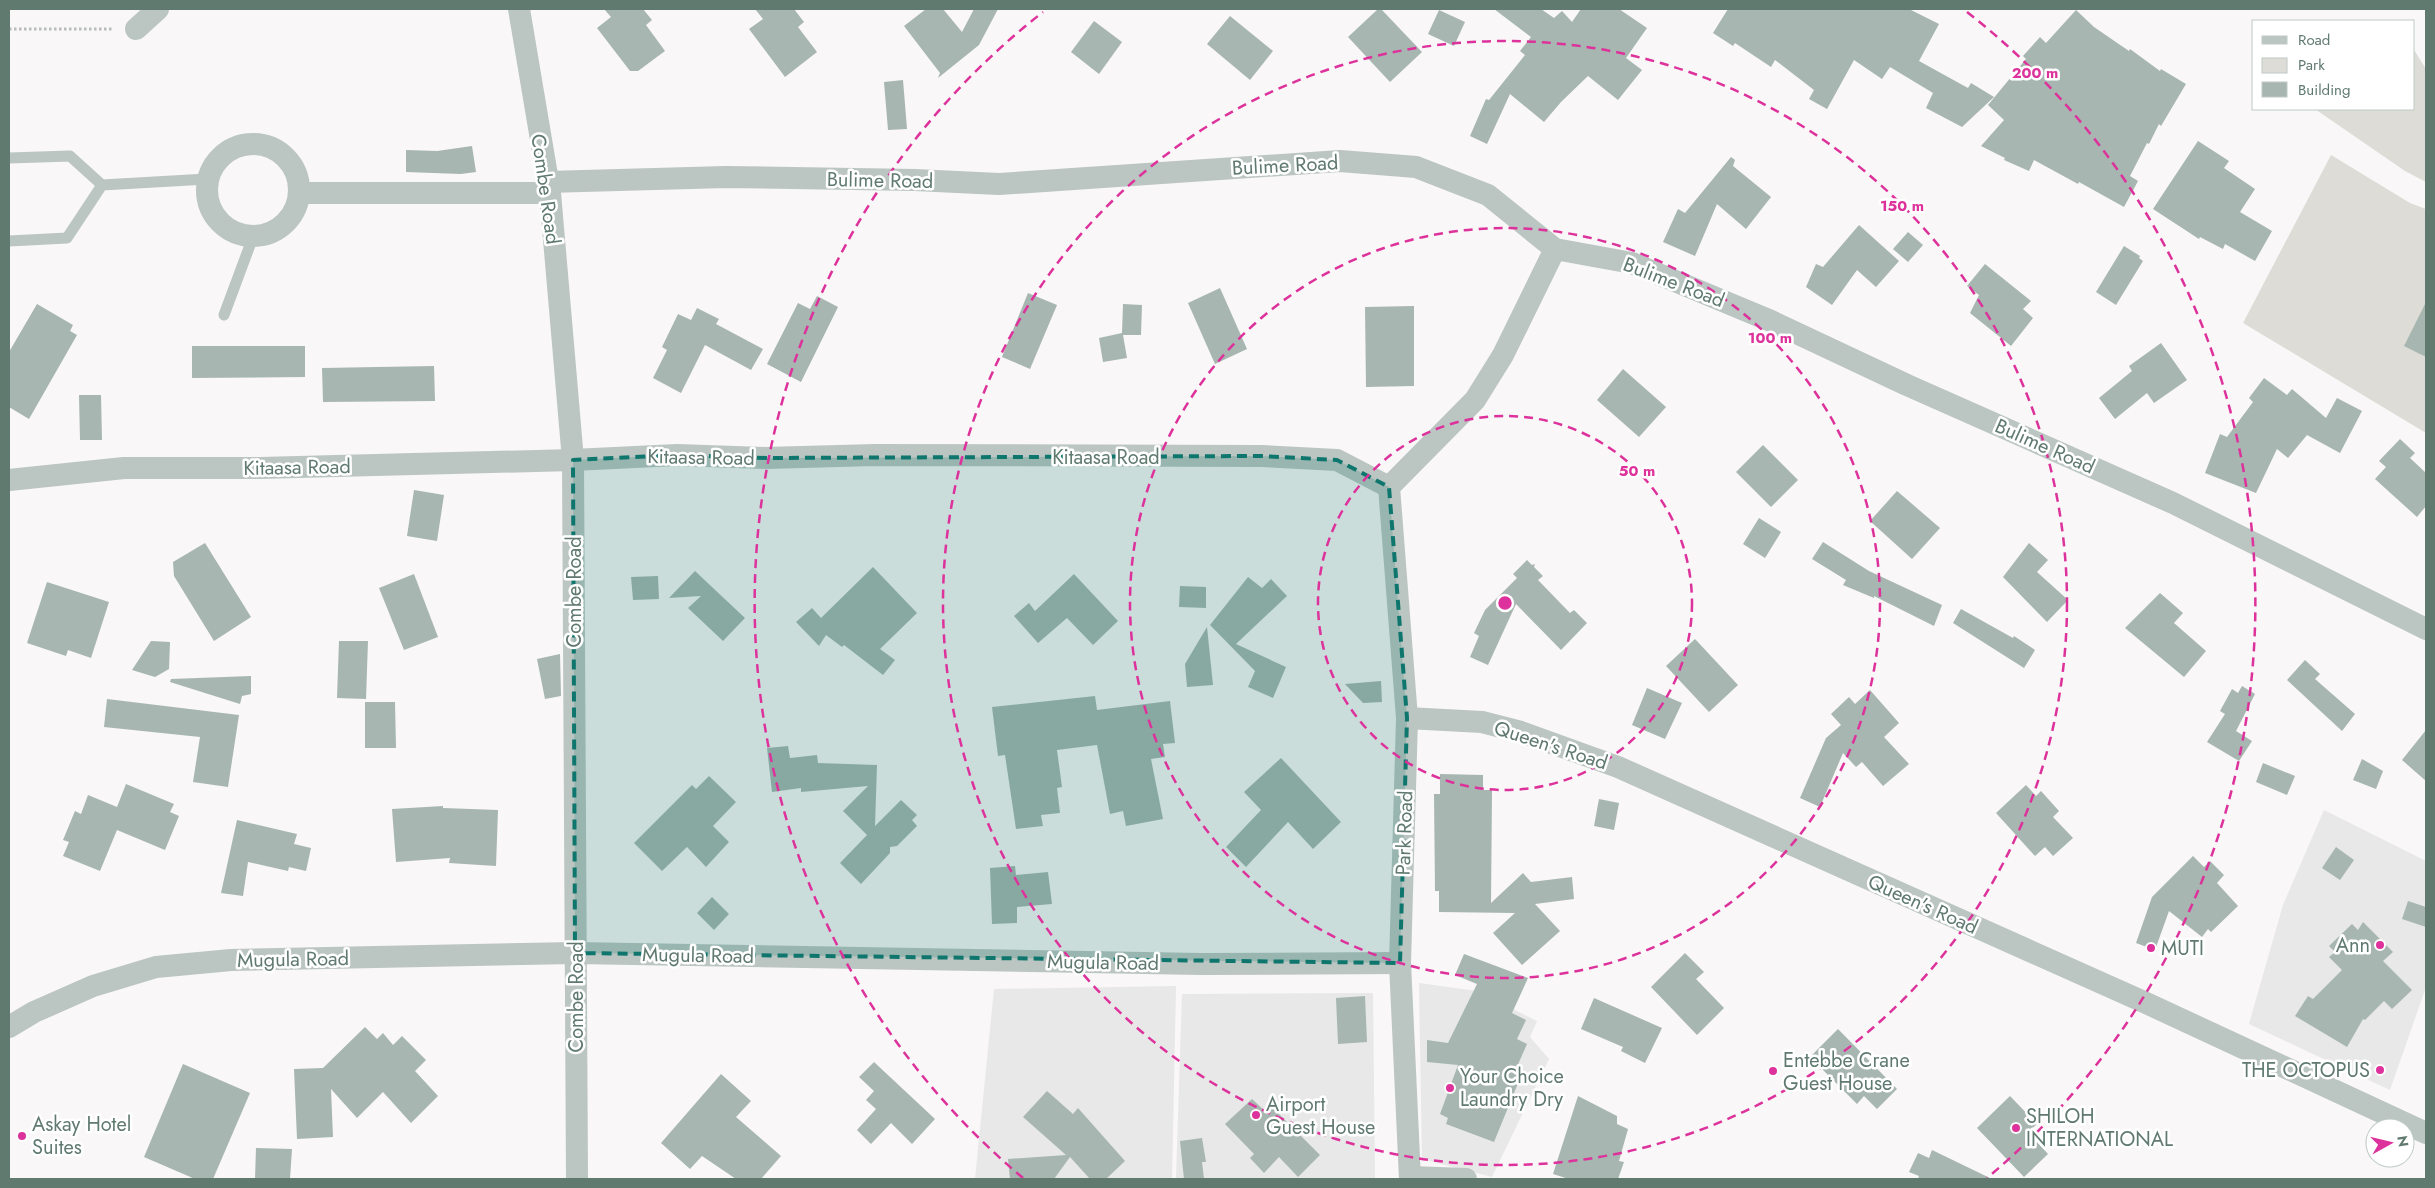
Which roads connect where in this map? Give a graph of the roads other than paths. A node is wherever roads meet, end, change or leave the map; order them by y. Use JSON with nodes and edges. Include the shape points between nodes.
{"nodes":[{"id":1,"x":158,"y":9,"type":"edge"},
{"id":2,"x":519,"y":9,"type":"edge"},
{"id":3,"x":136,"y":29,"type":"road end"},
{"id":4,"x":9,"y":158,"type":"edge"},
{"id":5,"x":207,"y":179,"type":"junction"},
{"id":6,"x":102,"y":185,"type":"junction"},
{"id":7,"x":548,"y":187,"type":"junction"},
{"id":8,"x":300,"y":193,"type":"junction"},
{"id":9,"x":253,"y":237,"type":"junction"},
{"id":10,"x":9,"y":241,"type":"edge"},
{"id":11,"x":1555,"y":249,"type":"junction"},
{"id":12,"x":224,"y":315,"type":"dead end"},
{"id":13,"x":573,"y":460,"type":"junction"},
{"id":14,"x":9,"y":480,"type":"edge"},
{"id":15,"x":1389,"y":487,"type":"junction"},
{"id":16,"x":2426,"y":629,"type":"edge"},
{"id":17,"x":1407,"y":718,"type":"junction"},
{"id":18,"x":576,"y":953,"type":"junction"},
{"id":19,"x":1400,"y":963,"type":"junction"},
{"id":20,"x":9,"y":1027,"type":"edge"},
{"id":21,"x":2426,"y":1133,"type":"edge"},
{"id":22,"x":1410,"y":1178,"type":"edge"},
{"id":23,"x":577,"y":1179,"type":"edge"},
{"id":24,"x":1466,"y":1179,"type":"edge"}],
"edges":[{"from":1,"to":3,"type":"street"},
{"from":2,"to":7,"type":"street","name":"Combe Road"},
{"from":4,"to":6,"type":"lane","via":[[70,156]]},
{"from":5,"to":6,"type":"lane"},
{"from":5,"to":8,"type":"street","via":[[217,159],[236,146],[259,143],[281,152],[295,170]]},
{"from":5,"to":9,"type":"street","via":[[207,201],[216,220],[233,233]]},
{"from":6,"to":10,"type":"lane","via":[[67,238]]},
{"from":7,"to":8,"type":"street","name":"Bulime Road"},
{"from":7,"to":11,"type":"street","name":"Bulime Road","via":[[726,177],[999,184],[1350,162],[1416,167],[1445,176],[1488,195]]},
{"from":7,"to":13,"type":"street","name":"Combe Road"},
{"from":8,"to":9,"type":"street","via":[[292,215],[276,231]]},
{"from":9,"to":12,"type":"lane"},
{"from":11,"to":15,"type":"street","via":[[1503,355],[1475,400]]},
{"from":11,"to":16,"type":"street","name":"Bulime Road","via":[[1632,263],[1771,321],[2173,503]]},
{"from":13,"to":14,"type":"street","name":"Kitaasa Road","via":[[124,468]]},
{"from":13,"to":15,"type":"street","name":"Kitaasa Road","via":[[677,455],[766,458],[1261,456],[1337,460]]},
{"from":13,"to":18,"type":"street","name":"Combe Road"},
{"from":15,"to":17,"type":"street","name":"Park Road"},
{"from":17,"to":19,"type":"street","name":"Park Road"},
{"from":17,"to":21,"type":"street","name":"Queen's Road","via":[[1482,722],[1522,732],[1618,767],[2144,1002]]},
{"from":18,"to":19,"type":"street","name":"Mugula Road","via":[[1201,964]]},
{"from":18,"to":20,"type":"street","name":"Mugula Road","via":[[232,960],[156,967],[93,986],[34,1012]]},
{"from":18,"to":23,"type":"street","name":"Combe Road"},
{"from":19,"to":22,"type":"street","name":"Park Road"},
{"from":22,"to":24,"type":"street"}]}
